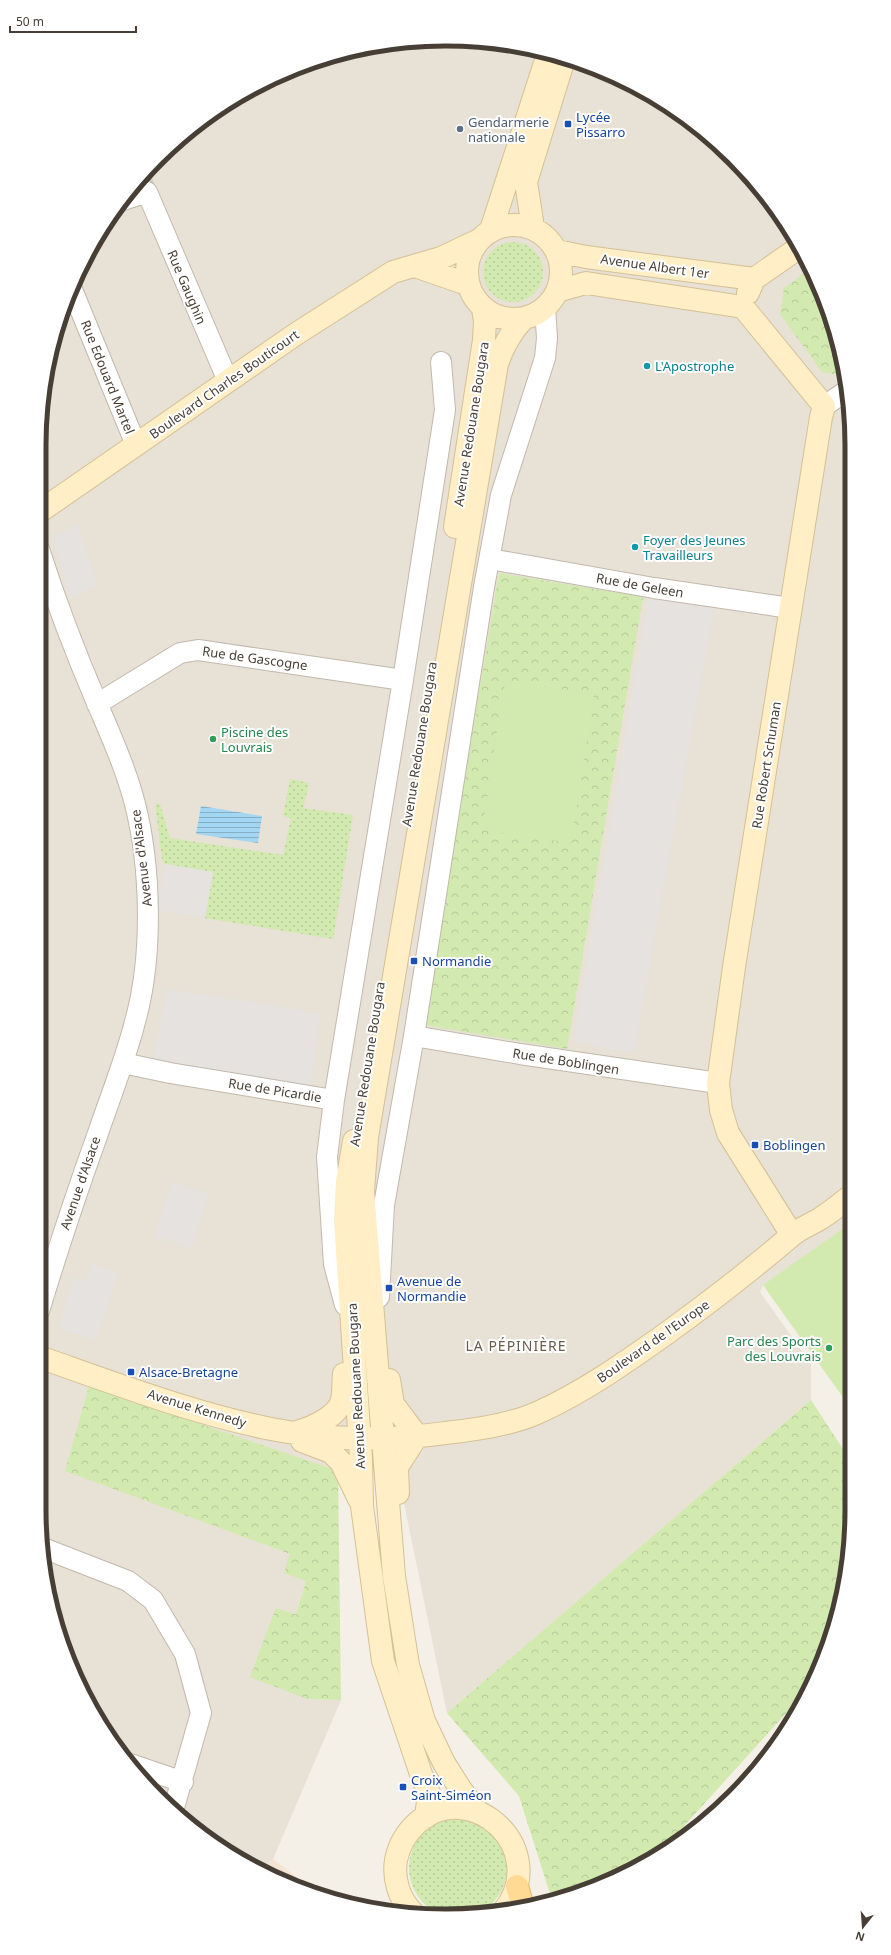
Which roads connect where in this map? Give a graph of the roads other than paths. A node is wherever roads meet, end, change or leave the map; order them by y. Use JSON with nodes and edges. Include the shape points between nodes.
{"nodes":[{"id":1,"x":546,"y":59,"type":"edge"},
{"id":2,"x":563,"y":64,"type":"edge"},
{"id":3,"x":134,"y":196,"type":"edge"},
{"id":4,"x":533,"y":228,"type":"junction"},
{"id":5,"x":484,"y":236,"type":"junction"},
{"id":6,"x":556,"y":251,"type":"junction"},
{"id":7,"x":794,"y":251,"type":"edge"},
{"id":8,"x":415,"y":266,"type":"junction"},
{"id":9,"x":754,"y":279,"type":"junction"},
{"id":10,"x":468,"y":284,"type":"junction"},
{"id":11,"x":557,"y":291,"type":"junction"},
{"id":12,"x":75,"y":296,"type":"edge"},
{"id":13,"x":743,"y":307,"type":"junction"},
{"id":14,"x":545,"y":308,"type":"junction"},
{"id":15,"x":483,"y":309,"type":"junction"},
{"id":16,"x":523,"y":319,"type":"junction"},
{"id":17,"x":442,"y":362,"type":"dead end"},
{"id":18,"x":228,"y":382,"type":"junction"},
{"id":19,"x":842,"y":394,"type":"edge"},
{"id":20,"x":474,"y":404,"type":"junction"},
{"id":21,"x":824,"y":406,"type":"junction"},
{"id":22,"x":445,"y":410,"type":"junction"},
{"id":23,"x":136,"y":445,"type":"junction"},
{"id":24,"x":46,"y":507,"type":"edge"},
{"id":25,"x":490,"y":559,"type":"junction"},
{"id":26,"x":46,"y":571,"type":"edge"},
{"id":27,"x":790,"y":608,"type":"junction"},
{"id":28,"x":403,"y":680,"type":"junction"},
{"id":29,"x":97,"y":704,"type":"junction"},
{"id":30,"x":414,"y":1036,"type":"junction"},
{"id":31,"x":123,"y":1063,"type":"junction"},
{"id":32,"x":718,"y":1083,"type":"junction"},
{"id":33,"x":334,"y":1100,"type":"junction"},
{"id":34,"x":845,"y":1200,"type":"edge"},
{"id":35,"x":792,"y":1235,"type":"junction"},
{"id":36,"x":46,"y":1288,"type":"edge"},
{"id":37,"x":350,"y":1293,"type":"junction"},
{"id":38,"x":352,"y":1336,"type":"junction"},
{"id":39,"x":374,"y":1336,"type":"junction"},
{"id":40,"x":46,"y":1358,"type":"edge"},
{"id":41,"x":272,"y":1430,"type":"junction"},
{"id":42,"x":296,"y":1432,"type":"junction"},
{"id":43,"x":418,"y":1436,"type":"junction"},
{"id":44,"x":384,"y":1437,"type":"junction"},
{"id":45,"x":359,"y":1438,"type":"junction"},
{"id":46,"x":362,"y":1506,"type":"junction"},
{"id":47,"x":390,"y":1530,"type":"junction"},
{"id":48,"x":48,"y":1550,"type":"edge"},
{"id":49,"x":141,"y":1768,"type":"edge"},
{"id":50,"x":183,"y":1782,"type":"junction"},
{"id":51,"x":175,"y":1804,"type":"edge"},
{"id":52,"x":479,"y":1813,"type":"junction"},
{"id":53,"x":426,"y":1817,"type":"junction"},
{"id":54,"x":516,"y":1886,"type":"junction"},
{"id":55,"x":521,"y":1901,"type":"edge"},
{"id":56,"x":508,"y":1904,"type":"edge"},
{"id":57,"x":408,"y":1907,"type":"edge"}],
"edges":[{"from":1,"to":5,"type":"main road"},
{"from":2,"to":4,"type":"main road","via":[[526,182]]},
{"from":3,"to":18,"type":"street","name":"Rue Gaughin","via":[[146,192]]},
{"from":4,"to":5,"type":"main road","via":[[519,224],[504,225]]},
{"from":4,"to":6,"type":"main road","via":[[545,236]]},
{"from":5,"to":8,"type":"main road","name":"Boulevard Charles Bouticourt","via":[[441,258]]},
{"from":5,"to":10,"type":"main road","via":[[469,254],[466,269]]},
{"from":6,"to":9,"type":"main road","name":"Avenue Albert 1er"},
{"from":6,"to":11,"type":"main road","via":[[561,264],[561,278]]},
{"from":7,"to":9,"type":"main road"},
{"from":8,"to":10,"type":"main road"},
{"from":8,"to":18,"type":"main road","name":"Boulevard Charles Bouticourt","via":[[393,272],[312,323]]},
{"from":9,"to":13,"type":"main road"},
{"from":10,"to":15,"type":"main road","via":[[471,293]]},
{"from":11,"to":13,"type":"main road","name":"Avenue Albert 1er","via":[[586,283]]},
{"from":11,"to":14,"type":"main road"},
{"from":12,"to":23,"type":"street","name":"Rue Edouard Martel"},
{"from":13,"to":21,"type":"main road"},
{"from":14,"to":16,"type":"main road"},
{"from":14,"to":25,"type":"street","name":"Avenue Redouane Bougara","via":[[547,338],[544,358],[501,495]]},
{"from":15,"to":16,"type":"main road","via":[[502,318]]},
{"from":15,"to":20,"type":"main road","name":"Avenue Redouane Bougara","via":[[484,340]]},
{"from":16,"to":39,"type":"main road","name":"Avenue Redouane Bougara","via":[[512,330],[503,345],[497,364],[368,1137],[363,1191]]},
{"from":17,"to":22,"type":"street","name":"Avenue Redouane Bougara"},
{"from":18,"to":23,"type":"main road","name":"Boulevard Charles Bouticourt"},
{"from":19,"to":21,"type":"street"},
{"from":20,"to":22,"type":"street"},
{"from":20,"to":37,"type":"main road","name":"Avenue Redouane Bougara","via":[[347,1182],[345,1220]]},
{"from":21,"to":27,"type":"main road","name":"Rue Robert Schuman"},
{"from":22,"to":28,"type":"street","name":"Avenue Redouane Bougara"},
{"from":23,"to":24,"type":"main road","name":"Boulevard Charles Bouticourt"},
{"from":25,"to":27,"type":"street","name":"Rue de Geleen","via":[[654,588]]},
{"from":25,"to":30,"type":"street","name":"Avenue Redouane Bougara"},
{"from":26,"to":29,"type":"street","name":"Avenue d'Alsace","via":[[59,612]]},
{"from":27,"to":32,"type":"main road","name":"Rue Robert Schuman"},
{"from":28,"to":29,"type":"street","name":"Rue de Gascogne","via":[[198,650],[180,653]]},
{"from":28,"to":33,"type":"street","name":"Avenue Redouane Bougara"},
{"from":29,"to":31,"type":"street","name":"Avenue d'Alsace","via":[[125,770],[136,805],[147,886],[147,940],[143,978],[137,1017]]},
{"from":30,"to":32,"type":"street","name":"Rue de Boblingen"},
{"from":30,"to":39,"type":"street","name":"Avenue Redouane Bougara","via":[[384,1205]]},
{"from":31,"to":33,"type":"street","name":"Rue de Picardie"},
{"from":31,"to":36,"type":"street","name":"Avenue d'Alsace"},
{"from":32,"to":35,"type":"main road","name":"Rue Robert Schuman","via":[[721,1110],[728,1133]]},
{"from":33,"to":38,"type":"street","name":"Rue de Picardie","via":[[327,1157],[334,1264]]},
{"from":34,"to":35,"type":"main road","name":"Boulevard de l'Europe"},
{"from":35,"to":43,"type":"main road","name":"Boulevard de l'Europe","via":[[729,1288],[624,1364],[563,1400],[535,1414],[479,1429]]},
{"from":37,"to":38,"type":"main road","name":"Avenue Redouane Bougara"},
{"from":37,"to":44,"type":"main road","via":[[361,1341],[368,1406],[376,1427]]},
{"from":38,"to":42,"type":"main road","via":[[344,1366],[342,1401],[314,1428]]},
{"from":38,"to":45,"type":"main road","name":"Avenue Redouane Bougara"},
{"from":39,"to":43,"type":"main road","via":[[386,1357],[393,1404]]},
{"from":39,"to":44,"type":"main road","name":"Avenue Redouane Bougara"},
{"from":40,"to":41,"type":"main road","name":"Avenue Kennedy","via":[[193,1410]]},
{"from":41,"to":42,"type":"main road","name":"Avenue Kennedy"},
{"from":41,"to":46,"type":"main road","via":[[331,1452],[341,1462]]},
{"from":42,"to":45,"type":"main road","name":"Avenue Kennedy","via":[[313,1436]]},
{"from":43,"to":44,"type":"main road","name":"Boulevard de l'Europe"},
{"from":43,"to":47,"type":"main road","via":[[397,1467],[398,1499]]},
{"from":44,"to":45,"type":"main road","name":"Boulevard de l'Europe"},
{"from":44,"to":47,"type":"main road","name":"Avenue Redouane Bougara"},
{"from":45,"to":46,"type":"main road","name":"Avenue Redouane Bougara"},
{"from":45,"to":47,"type":"main road","via":[[369,1458],[380,1517]]},
{"from":46,"to":53,"type":"main road","name":"Avenue Redouane Bougara","via":[[383,1661],[429,1793]]},
{"from":47,"to":52,"type":"main road","name":"Avenue Redouane Bougara","via":[[394,1576],[408,1665],[424,1721],[444,1763]]},
{"from":48,"to":50,"type":"street","via":[[128,1581],[153,1600],[185,1654],[201,1713]]},
{"from":49,"to":50,"type":"street"},
{"from":50,"to":51,"type":"street"},
{"from":52,"to":53,"type":"main road","via":[[452,1809]]},
{"from":52,"to":54,"type":"main road","via":[[498,1825],[512,1842],[518,1864]]},
{"from":53,"to":57,"type":"main road","via":[[407,1835],[396,1859],[398,1886]]},
{"from":54,"to":55,"type":"main road"},
{"from":54,"to":56,"type":"main road"}]}
